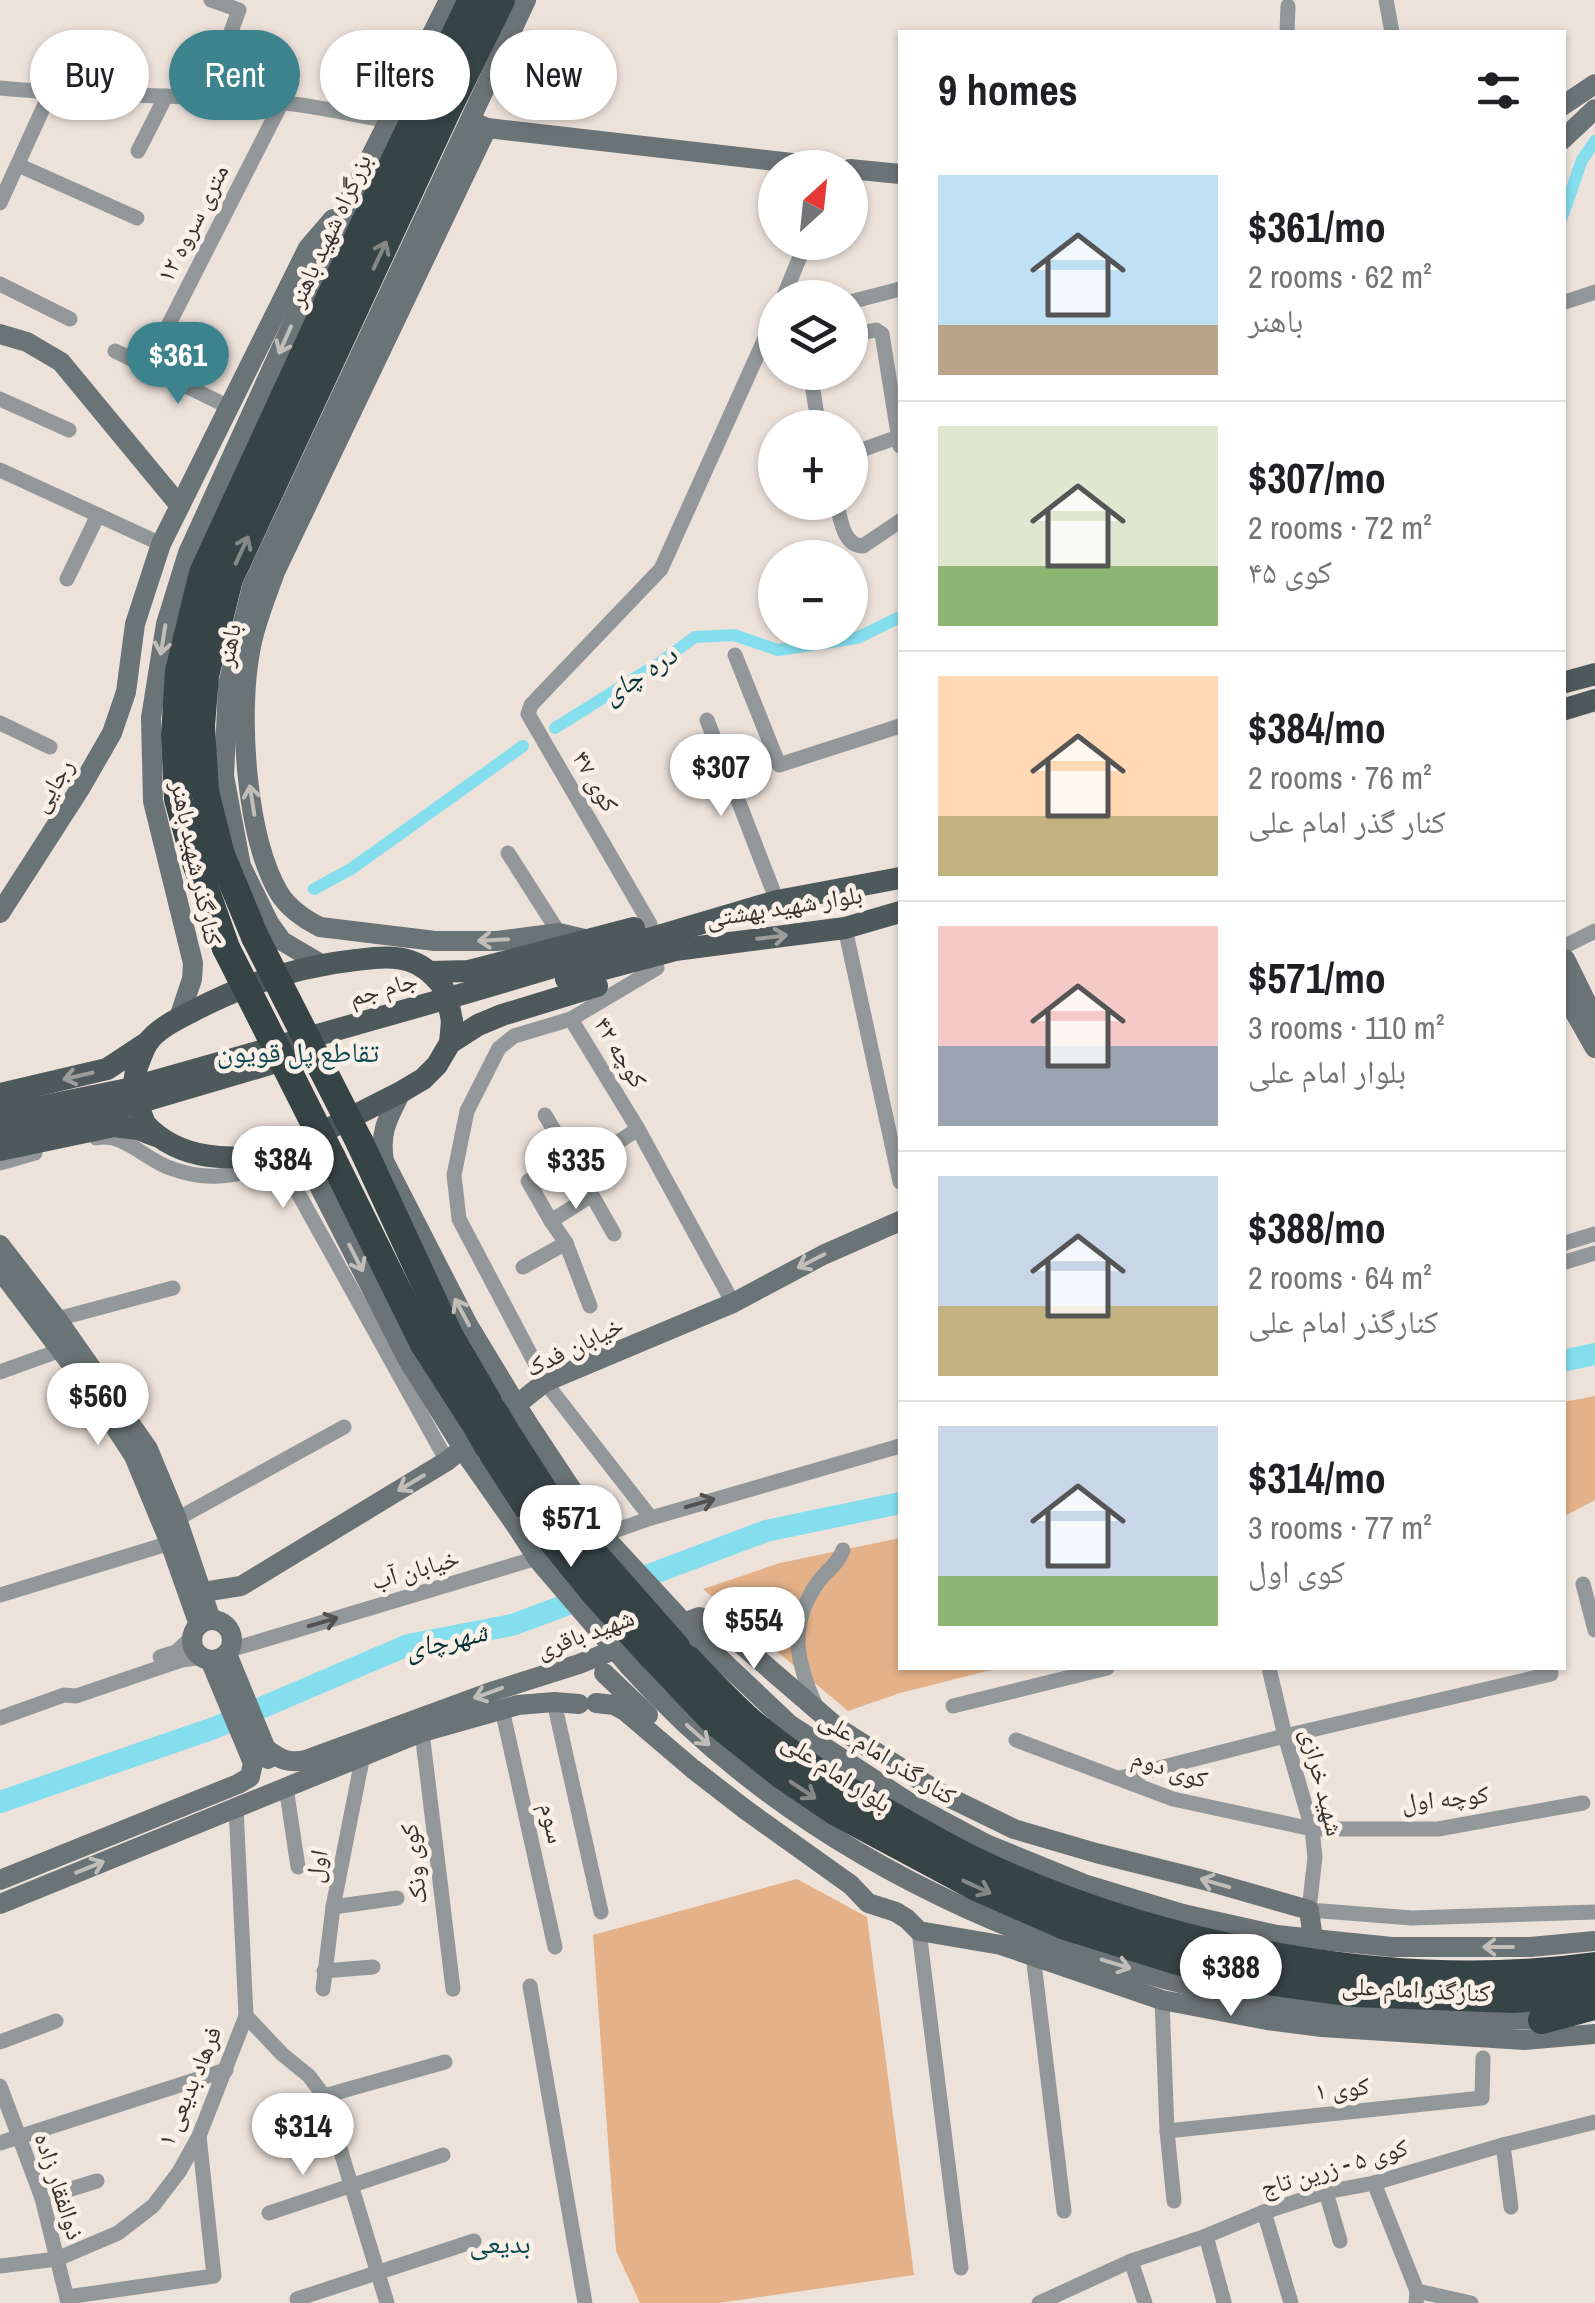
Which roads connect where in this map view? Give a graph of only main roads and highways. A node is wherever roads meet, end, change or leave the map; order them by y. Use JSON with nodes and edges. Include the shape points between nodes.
{"nodes":[{"id":1,"x":472,"y":0,"type":"edge"},
{"id":2,"x":501,"y":0,"type":"edge"},
{"id":3,"x":1595,"y":674,"type":"edge"},
{"id":4,"x":1566,"y":682,"type":"edge"},
{"id":5,"x":1595,"y":700,"type":"edge"},
{"id":6,"x":1566,"y":709,"type":"edge"},
{"id":7,"x":898,"y":878,"type":"edge"},
{"id":8,"x":777,"y":901,"type":"joint"},
{"id":9,"x":898,"y":913,"type":"edge"},
{"id":10,"x":678,"y":940,"type":"junction"},
{"id":11,"x":436,"y":978,"type":"junction"},
{"id":12,"x":451,"y":1032,"type":"junction"},
{"id":13,"x":148,"y":1042,"type":"junction"},
{"id":14,"x":0,"y":1094,"type":"edge"},
{"id":15,"x":0,"y":1115,"type":"edge"},
{"id":16,"x":151,"y":1130,"type":"junction"},
{"id":17,"x":0,"y":1133,"type":"edge"},
{"id":18,"x":0,"y":1150,"type":"edge"},
{"id":19,"x":332,"y":1158,"type":"joint"},
{"id":20,"x":491,"y":1428,"type":"junction"},
{"id":21,"x":669,"y":1654,"type":"junction"},
{"id":22,"x":1595,"y":1966,"type":"edge"},
{"id":23,"x":1595,"y":1992,"type":"edge"},
{"id":24,"x":1595,"y":2006,"type":"edge"},
{"id":25,"x":1542,"y":2020,"type":"road end"}],
"edges":[{"from":1,"to":19,"type":"highway","name":"بزرگراه شهید باهنر","bridge":true,"via":[[356,212],[203,573],[179,671],[178,798],[196,864],[226,948]]},
{"from":20,"to":2,"type":"highway","name":"بلوار امام علی","one_way":true,"bridge":true,"via":[[360,1143],[255,938],[221,855],[205,792],[201,726],[205,676],[229,579]]},
{"from":3,"to":4,"type":"main road"},
{"from":5,"to":6,"type":"main road"},
{"from":7,"to":8,"type":"main road","name":"بلوار شهید بهشتی"},
{"from":8,"to":10,"type":"main road","name":"جام جم"},
{"from":10,"to":9,"type":"main road","name":"بلوار شهید بهشتی","one_way":true,"via":[[845,928]]},
{"from":10,"to":11,"type":"main road","via":[[650,924]]},
{"from":10,"to":12,"type":"main road","via":[[656,968]]},
{"from":10,"to":15,"type":"main road","name":"جام جم","via":[[122,1090]]},
{"from":10,"to":17,"type":"main road","name":"جام جم","via":[[124,1107]]},
{"from":11,"to":12,"type":"main road","bridge":true,"via":[[447,996]]},
{"from":11,"to":13,"type":"main road","via":[[396,958],[291,970],[228,993]]},
{"from":12,"to":16,"type":"main road","via":[[423,1079],[280,1153],[188,1153]]},
{"from":13,"to":14,"type":"main road","one_way":true,"via":[[107,1070]]},
{"from":13,"to":16,"type":"main road","bridge":true,"via":[[134,1092]]},
{"from":16,"to":18,"type":"main road","via":[[114,1126]]},
{"from":19,"to":20,"type":"highway","name":"بلوار امام علی","via":[[424,1344]]},
{"from":20,"to":21,"type":"highway","name":"بلوار امام علی","bridge":true,"via":[[593,1591]]},
{"from":21,"to":22,"type":"highway","name":"بلوار امام علی","via":[[849,1792],[981,1864],[1075,1903],[1179,1934],[1330,1966],[1454,1974]]},
{"from":21,"to":23,"type":"highway","name":"بلوار امام علی","one_way":true,"via":[[714,1721],[783,1776],[976,1887],[1065,1926],[1268,1982],[1353,1993],[1514,1999]]},
{"from":24,"to":25,"type":"highway"}]}
